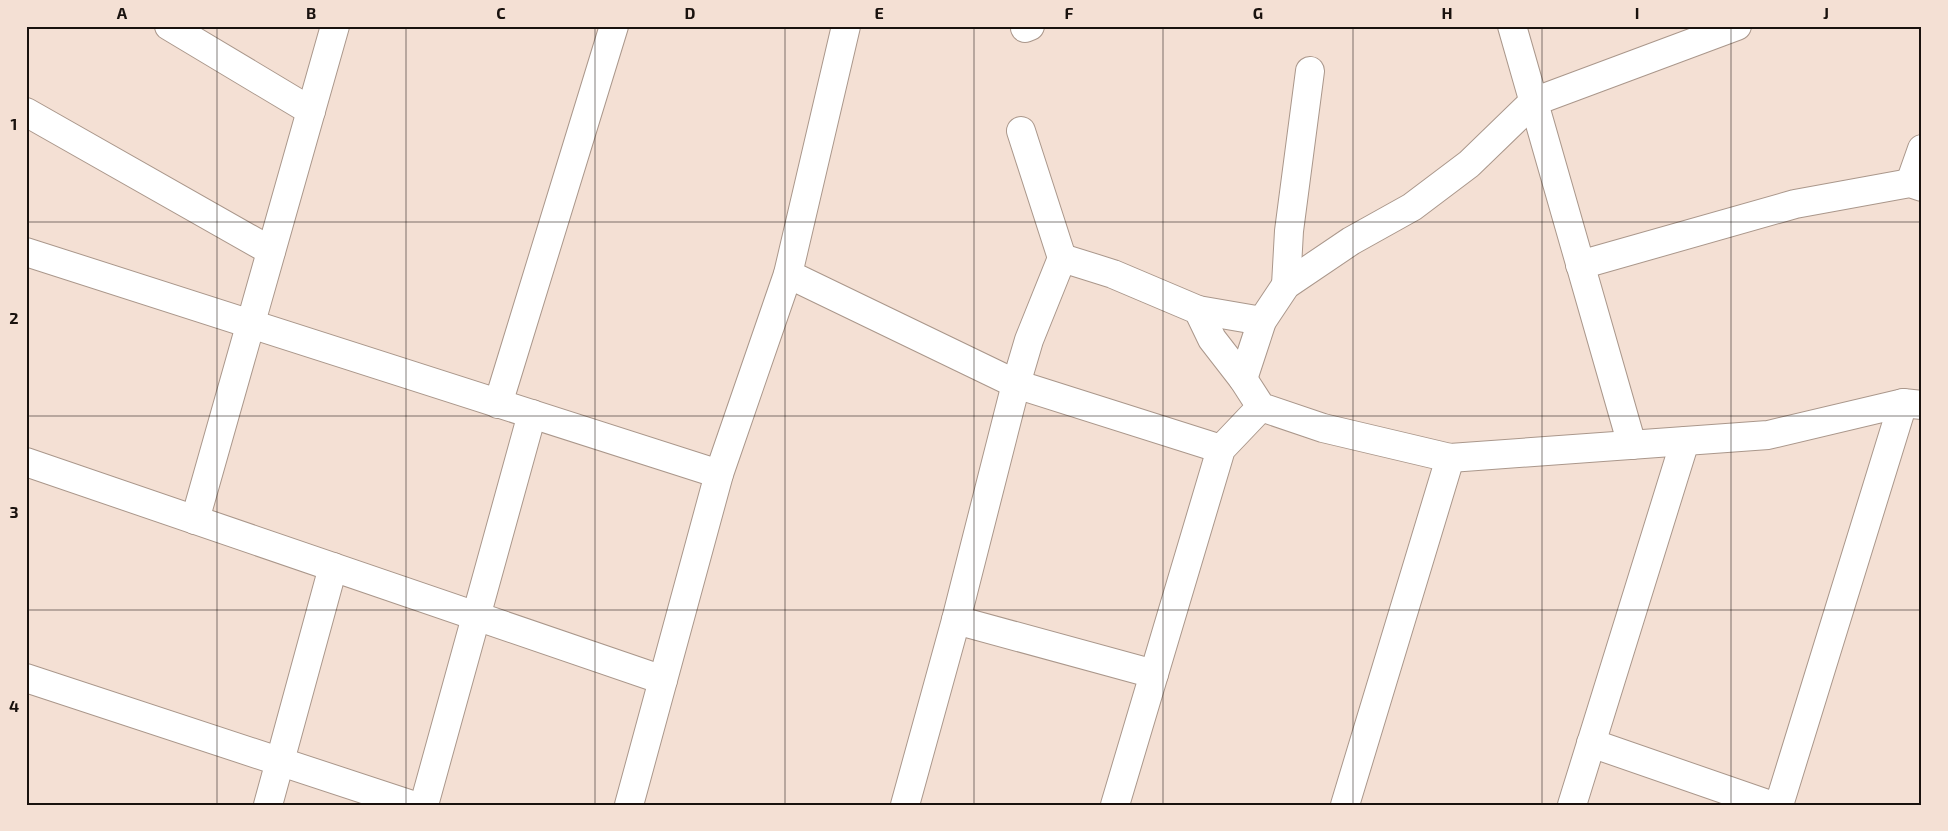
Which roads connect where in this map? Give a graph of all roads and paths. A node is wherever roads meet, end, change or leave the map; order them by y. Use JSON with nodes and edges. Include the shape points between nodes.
{"nodes":[{"id":1,"x":169,"y":26,"type":"edge"},
{"id":2,"x":335,"y":26,"type":"edge"},
{"id":3,"x":614,"y":26,"type":"edge"},
{"id":4,"x":846,"y":26,"type":"edge"},
{"id":5,"x":1512,"y":26,"type":"edge"},
{"id":6,"x":1737,"y":26,"type":"edge"},
{"id":7,"x":1310,"y":71,"type":"dead end"},
{"id":8,"x":1534,"y":102,"type":"junction"},
{"id":9,"x":311,"y":111,"type":"junction"},
{"id":10,"x":26,"y":112,"type":"edge"},
{"id":11,"x":1021,"y":131,"type":"dead end"},
{"id":12,"x":1922,"y":149,"type":"edge"},
{"id":13,"x":1916,"y":185,"type":"edge"},
{"id":14,"x":271,"y":250,"type":"junction"},
{"id":15,"x":26,"y":252,"type":"edge"},
{"id":16,"x":1062,"y":258,"type":"junction"},
{"id":17,"x":1580,"y":264,"type":"junction"},
{"id":18,"x":788,"y":274,"type":"junction"},
{"id":19,"x":1286,"y":284,"type":"junction"},
{"id":20,"x":1198,"y":310,"type":"junction"},
{"id":21,"x":1262,"y":321,"type":"junction"},
{"id":22,"x":250,"y":324,"type":"junction"},
{"id":23,"x":1243,"y":379,"type":"junction"},
{"id":24,"x":1016,"y":384,"type":"junction"},
{"id":25,"x":498,"y":404,"type":"junction"},
{"id":26,"x":1913,"y":404,"type":"edge"},
{"id":27,"x":1260,"y":407,"type":"junction"},
{"id":28,"x":532,"y":414,"type":"junction"},
{"id":29,"x":1685,"y":441,"type":"junction"},
{"id":30,"x":1632,"y":444,"type":"junction"},
{"id":31,"x":1221,"y":449,"type":"junction"},
{"id":32,"x":1450,"y":458,"type":"junction"},
{"id":33,"x":26,"y":462,"type":"edge"},
{"id":34,"x":718,"y":474,"type":"junction"},
{"id":35,"x":195,"y":520,"type":"junction"},
{"id":36,"x":333,"y":566,"type":"junction"},
{"id":37,"x":477,"y":616,"type":"junction"},
{"id":38,"x":956,"y":620,"type":"junction"},
{"id":39,"x":1154,"y":674,"type":"junction"},
{"id":40,"x":26,"y":678,"type":"edge"},
{"id":41,"x":663,"y":680,"type":"junction"},
{"id":42,"x":1591,"y":743,"type":"junction"},
{"id":43,"x":280,"y":761,"type":"junction"},
{"id":44,"x":268,"y":805,"type":"edge"},
{"id":45,"x":412,"y":805,"type":"edge"},
{"id":46,"x":424,"y":805,"type":"edge"},
{"id":47,"x":629,"y":805,"type":"edge"},
{"id":48,"x":905,"y":805,"type":"edge"},
{"id":49,"x":1115,"y":805,"type":"edge"},
{"id":50,"x":1344,"y":805,"type":"edge"},
{"id":51,"x":1572,"y":805,"type":"edge"},
{"id":52,"x":1770,"y":805,"type":"edge"},
{"id":53,"x":1780,"y":805,"type":"edge"}],
"edges":[{"from":1,"to":9,"type":"street"},
{"from":2,"to":9,"type":"street"},
{"from":3,"to":25,"type":"street"},
{"from":4,"to":18,"type":"street"},
{"from":5,"to":8,"type":"street"},
{"from":6,"to":8,"type":"street"},
{"from":7,"to":19,"type":"street","via":[[1289,231]]},
{"from":8,"to":17,"type":"street"},
{"from":8,"to":19,"type":"street","via":[[1469,164],[1412,206],[1351,240]]},
{"from":9,"to":14,"type":"street"},
{"from":10,"to":14,"type":"street"},
{"from":11,"to":16,"type":"street"},
{"from":12,"to":13,"type":"street"},
{"from":13,"to":17,"type":"street","via":[[1795,204]]},
{"from":14,"to":22,"type":"street"},
{"from":15,"to":22,"type":"street"},
{"from":16,"to":20,"type":"street","via":[[1114,274]]},
{"from":16,"to":24,"type":"street","via":[[1029,340]]},
{"from":17,"to":30,"type":"street"},
{"from":18,"to":24,"type":"street"},
{"from":18,"to":34,"type":"street"},
{"from":19,"to":21,"type":"street"},
{"from":20,"to":21,"type":"street"},
{"from":20,"to":23,"type":"street","via":[[1212,339]]},
{"from":21,"to":23,"type":"street"},
{"from":22,"to":25,"type":"street"},
{"from":22,"to":35,"type":"street"},
{"from":23,"to":27,"type":"street"},
{"from":24,"to":31,"type":"street"},
{"from":24,"to":38,"type":"street"},
{"from":25,"to":28,"type":"street"},
{"from":26,"to":29,"type":"street","via":[[1768,435]]},
{"from":26,"to":53,"type":"street"},
{"from":27,"to":31,"type":"street"},
{"from":27,"to":32,"type":"street","via":[[1323,428]]},
{"from":28,"to":34,"type":"street"},
{"from":28,"to":37,"type":"street"},
{"from":29,"to":30,"type":"street"},
{"from":29,"to":42,"type":"street"},
{"from":30,"to":32,"type":"street"},
{"from":31,"to":39,"type":"street"},
{"from":32,"to":50,"type":"street"},
{"from":33,"to":35,"type":"street"},
{"from":34,"to":41,"type":"street"},
{"from":35,"to":36,"type":"street"},
{"from":36,"to":37,"type":"street"},
{"from":36,"to":43,"type":"street"},
{"from":37,"to":41,"type":"street"},
{"from":37,"to":46,"type":"street"},
{"from":38,"to":39,"type":"street"},
{"from":38,"to":48,"type":"street"},
{"from":39,"to":49,"type":"street"},
{"from":40,"to":43,"type":"street"},
{"from":41,"to":47,"type":"street"},
{"from":42,"to":51,"type":"street"},
{"from":42,"to":52,"type":"street"},
{"from":43,"to":44,"type":"street"},
{"from":43,"to":45,"type":"street"}]}
